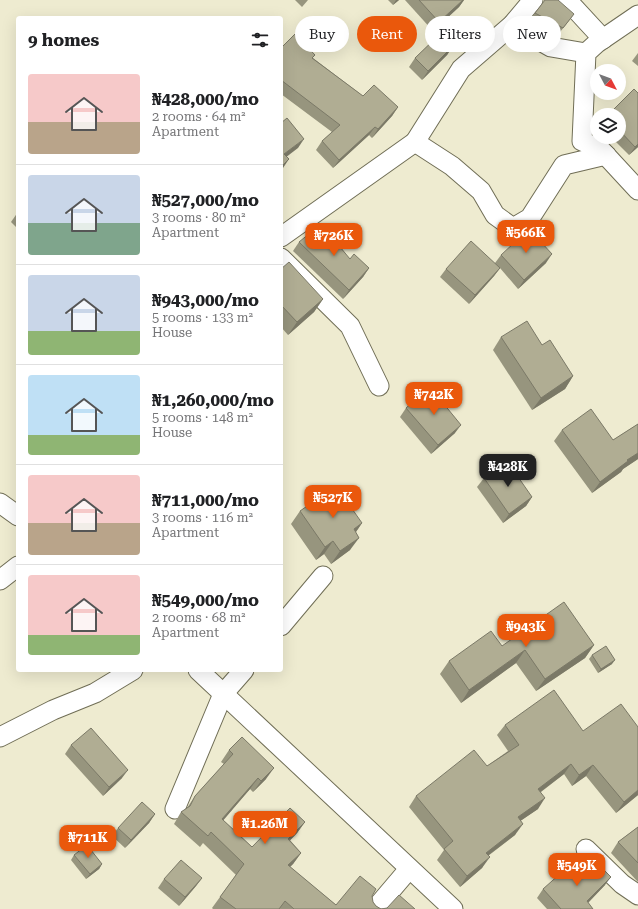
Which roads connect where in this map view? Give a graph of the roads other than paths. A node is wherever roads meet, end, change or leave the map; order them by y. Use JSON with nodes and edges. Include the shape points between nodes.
{"nodes":[{"id":1,"x":533,"y":0,"type":"edge"},
{"id":2,"x":567,"y":0,"type":"edge"},
{"id":3,"x":638,"y":15,"type":"edge"},
{"id":4,"x":520,"y":16,"type":"edge"},
{"id":5,"x":503,"y":33,"type":"edge"},
{"id":6,"x":603,"y":39,"type":"junction"},
{"id":7,"x":561,"y":49,"type":"edge"},
{"id":8,"x":586,"y":53,"type":"junction"},
{"id":9,"x":416,"y":142,"type":"junction"},
{"id":10,"x":606,"y":155,"type":"junction"},
{"id":11,"x":638,"y":190,"type":"edge"},
{"id":12,"x":283,"y":236,"type":"edge"},
{"id":13,"x":283,"y":260,"type":"edge"},
{"id":14,"x":379,"y":386,"type":"dead end"},
{"id":15,"x":0,"y":503,"type":"edge"},
{"id":16,"x":16,"y":515,"type":"edge"},
{"id":17,"x":16,"y":568,"type":"edge"},
{"id":18,"x":323,"y":576,"type":"dead end"},
{"id":19,"x":0,"y":580,"type":"edge"},
{"id":20,"x":283,"y":624,"type":"edge"},
{"id":21,"x":130,"y":672,"type":"edge"},
{"id":22,"x":200,"y":672,"type":"edge"},
{"id":23,"x":242,"y":672,"type":"edge"},
{"id":24,"x":223,"y":694,"type":"junction"},
{"id":25,"x":0,"y":737,"type":"edge"},
{"id":26,"x":175,"y":809,"type":"dead end"},
{"id":27,"x":586,"y":849,"type":"dead end"},
{"id":28,"x":409,"y":869,"type":"junction"},
{"id":29,"x":638,"y":895,"type":"edge"},
{"id":30,"x":375,"y":909,"type":"edge"},
{"id":31,"x":453,"y":909,"type":"edge"}],
"edges":[{"from":1,"to":4,"type":"street"},
{"from":2,"to":6,"type":"street"},
{"from":3,"to":6,"type":"street"},
{"from":5,"to":9,"type":"street","via":[[462,69]]},
{"from":6,"to":8,"type":"street"},
{"from":7,"to":8,"type":"street"},
{"from":8,"to":10,"type":"street","via":[[582,141]]},
{"from":9,"to":10,"type":"street","via":[[452,166],[481,191],[495,215],[513,228],[530,218],[564,165]]},
{"from":9,"to":12,"type":"street"},
{"from":10,"to":11,"type":"street"},
{"from":13,"to":14,"type":"street","via":[[350,326]]},
{"from":15,"to":16,"type":"street"},
{"from":17,"to":19,"type":"street"},
{"from":18,"to":20,"type":"street"},
{"from":21,"to":25,"type":"street","via":[[95,693],[53,710]]},
{"from":22,"to":24,"type":"street"},
{"from":23,"to":24,"type":"street"},
{"from":24,"to":26,"type":"street"},
{"from":24,"to":28,"type":"street"},
{"from":27,"to":29,"type":"street","via":[[622,884]]},
{"from":28,"to":30,"type":"street"},
{"from":28,"to":31,"type":"street"}]}
